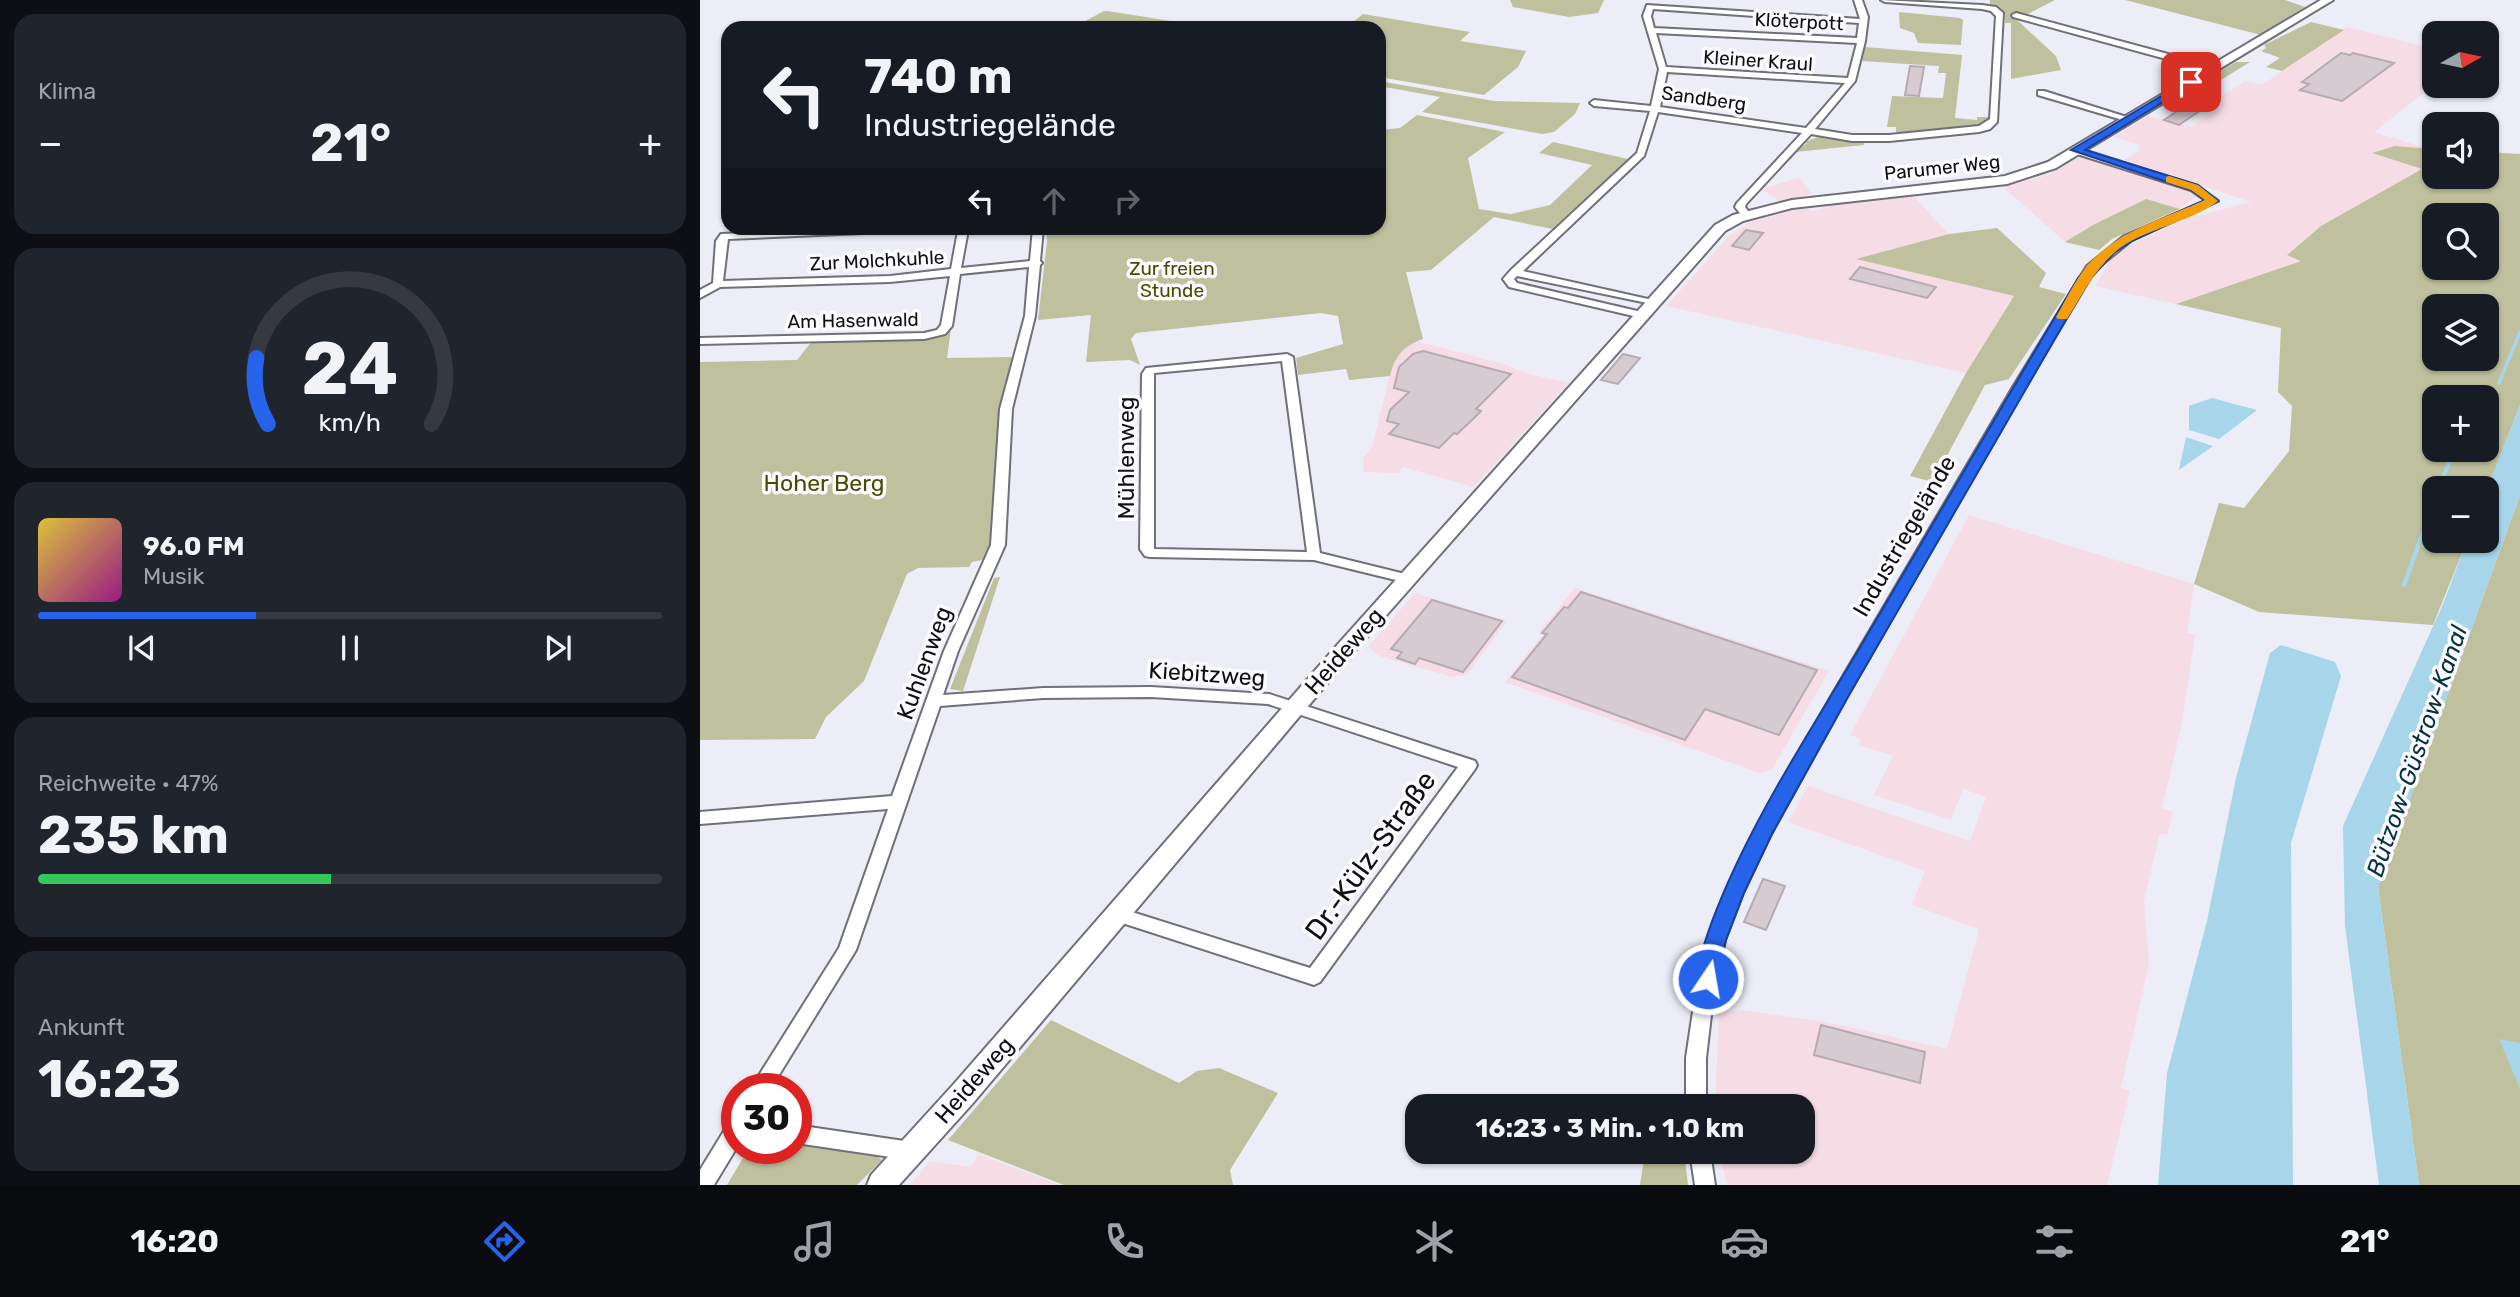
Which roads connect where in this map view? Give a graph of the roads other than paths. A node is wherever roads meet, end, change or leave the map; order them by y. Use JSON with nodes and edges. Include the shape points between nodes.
{"nodes":[{"id":1,"x":1858,"y":0,"type":"edge"},
{"id":2,"x":1885,"y":0,"type":"edge"},
{"id":3,"x":2328,"y":0,"type":"edge"},
{"id":4,"x":2017,"y":15,"type":"dead end"},
{"id":5,"x":1863,"y":21,"type":"junction"},
{"id":6,"x":1651,"y":30,"type":"junction"},
{"id":7,"x":1861,"y":41,"type":"junction"},
{"id":8,"x":1663,"y":69,"type":"junction"},
{"id":9,"x":2213,"y":69,"type":"junction"},
{"id":10,"x":1850,"y":81,"type":"junction"},
{"id":11,"x":2041,"y":93,"type":"dead end"},
{"id":12,"x":1594,"y":103,"type":"dead end"},
{"id":13,"x":1655,"y":108,"type":"junction"},
{"id":14,"x":2129,"y":119,"type":"junction"},
{"id":15,"x":1808,"y":132,"type":"junction"},
{"id":16,"x":2077,"y":150,"type":"junction"},
{"id":17,"x":1746,"y":215,"type":"junction"},
{"id":18,"x":748,"y":235,"type":"edge"},
{"id":19,"x":962,"y":235,"type":"edge"},
{"id":20,"x":1038,"y":235,"type":"edge"},
{"id":21,"x":1037,"y":263,"type":"junction"},
{"id":22,"x":954,"y":273,"type":"junction"},
{"id":23,"x":718,"y":284,"type":"junction"},
{"id":24,"x":700,"y":295,"type":"edge"},
{"id":25,"x":1648,"y":309,"type":"junction"},
{"id":26,"x":700,"y":341,"type":"edge"},
{"id":27,"x":1314,"y":556,"type":"junction"},
{"id":28,"x":1408,"y":579,"type":"junction"},
{"id":29,"x":932,"y":701,"type":"junction"},
{"id":30,"x":1296,"y":707,"type":"junction"},
{"id":31,"x":1469,"y":765,"type":"joint"},
{"id":32,"x":899,"y":802,"type":"junction"},
{"id":33,"x":700,"y":818,"type":"edge"},
{"id":34,"x":1116,"y":914,"type":"junction"},
{"id":35,"x":770,"y":1073,"type":"edge"},
{"id":36,"x":1696,"y":1094,"type":"edge"},
{"id":37,"x":812,"y":1136,"type":"edge"},
{"id":38,"x":911,"y":1151,"type":"junction"},
{"id":39,"x":721,"y":1154,"type":"edge"},
{"id":40,"x":1702,"y":1164,"type":"edge"},
{"id":41,"x":702,"y":1185,"type":"edge"},
{"id":42,"x":881,"y":1185,"type":"edge"},
{"id":43,"x":1705,"y":1185,"type":"edge"}],
"edges":[{"from":1,"to":5,"type":"street"},
{"from":2,"to":15,"type":"street","name":"Sandberg","via":[[1998,12],[1994,120],[1979,129],[1889,138]]},
{"from":3,"to":9,"type":"street","name":"Parumer Weg"},
{"from":4,"to":9,"type":"street"},
{"from":5,"to":6,"type":"street","via":[[1650,7]]},
{"from":5,"to":7,"type":"street"},
{"from":6,"to":7,"type":"street","name":"Klöterpott"},
{"from":6,"to":8,"type":"street"},
{"from":7,"to":10,"type":"street"},
{"from":8,"to":10,"type":"street","name":"Kleiner Kraul"},
{"from":8,"to":13,"type":"street"},
{"from":9,"to":14,"type":"street","name":"Parumer Weg"},
{"from":10,"to":15,"type":"street"},
{"from":11,"to":14,"type":"street"},
{"from":12,"to":13,"type":"street","name":"Sandberg"},
{"from":13,"to":15,"type":"street","name":"Sandberg"},
{"from":13,"to":25,"type":"street","via":[[1641,154],[1508,279],[1513,285]]},
{"from":14,"to":16,"type":"street","name":"Parumer Weg"},
{"from":15,"to":17,"type":"street","via":[[1742,203]]},
{"from":16,"to":17,"type":"street","name":"Parumer Weg","via":[[2018,178],[1809,201]]},
{"from":16,"to":36,"type":"street","name":"Industriegelände","via":[[2194,188],[2213,201],[2128,238],[2091,268],[1840,695],[1763,833],[1716,940],[1696,1058]]},
{"from":17,"to":25,"type":"street","name":"Heideweg","via":[[1720,228]]},
{"from":18,"to":23,"type":"street","via":[[725,236],[721,241]]},
{"from":19,"to":22,"type":"street","name":"Am Hasenwald"},
{"from":20,"to":21,"type":"street","name":"Kuhlenweg"},
{"from":21,"to":22,"type":"street","name":"Zur Molchkuhle"},
{"from":21,"to":29,"type":"street","name":"Kuhlenweg","via":[[1030,316],[1006,409],[998,545]]},
{"from":22,"to":23,"type":"street","name":"Zur Molchkuhle"},
{"from":22,"to":26,"type":"street","name":"Am Hasenwald","via":[[946,326],[934,335]]},
{"from":23,"to":24,"type":"street"},
{"from":25,"to":28,"type":"street","name":"Heideweg"},
{"from":27,"to":27,"type":"street","name":"Mühlenweg","via":[[1287,357],[1150,370],[1150,553]]},
{"from":27,"to":28,"type":"street","name":"Mühlenweg"},
{"from":28,"to":30,"type":"street","name":"Heideweg"},
{"from":29,"to":30,"type":"street","name":"Kiebitzweg","via":[[1151,692],[1269,699]]},
{"from":29,"to":32,"type":"street","name":"Kuhlenweg"},
{"from":30,"to":31,"type":"street","name":"Kiebitzweg"},
{"from":30,"to":34,"type":"street","name":"Heideweg"},
{"from":31,"to":34,"type":"street","name":"Dr.-Külz-Straße","via":[[1314,977]]},
{"from":32,"to":33,"type":"street"},
{"from":32,"to":35,"type":"street","name":"Kuhlenweg","via":[[847,950]]},
{"from":34,"to":38,"type":"street","name":"Heideweg"},
{"from":37,"to":38,"type":"street"},
{"from":38,"to":42,"type":"street","name":"Heideweg"},
{"from":39,"to":41,"type":"street"},
{"from":40,"to":43,"type":"street"}]}
